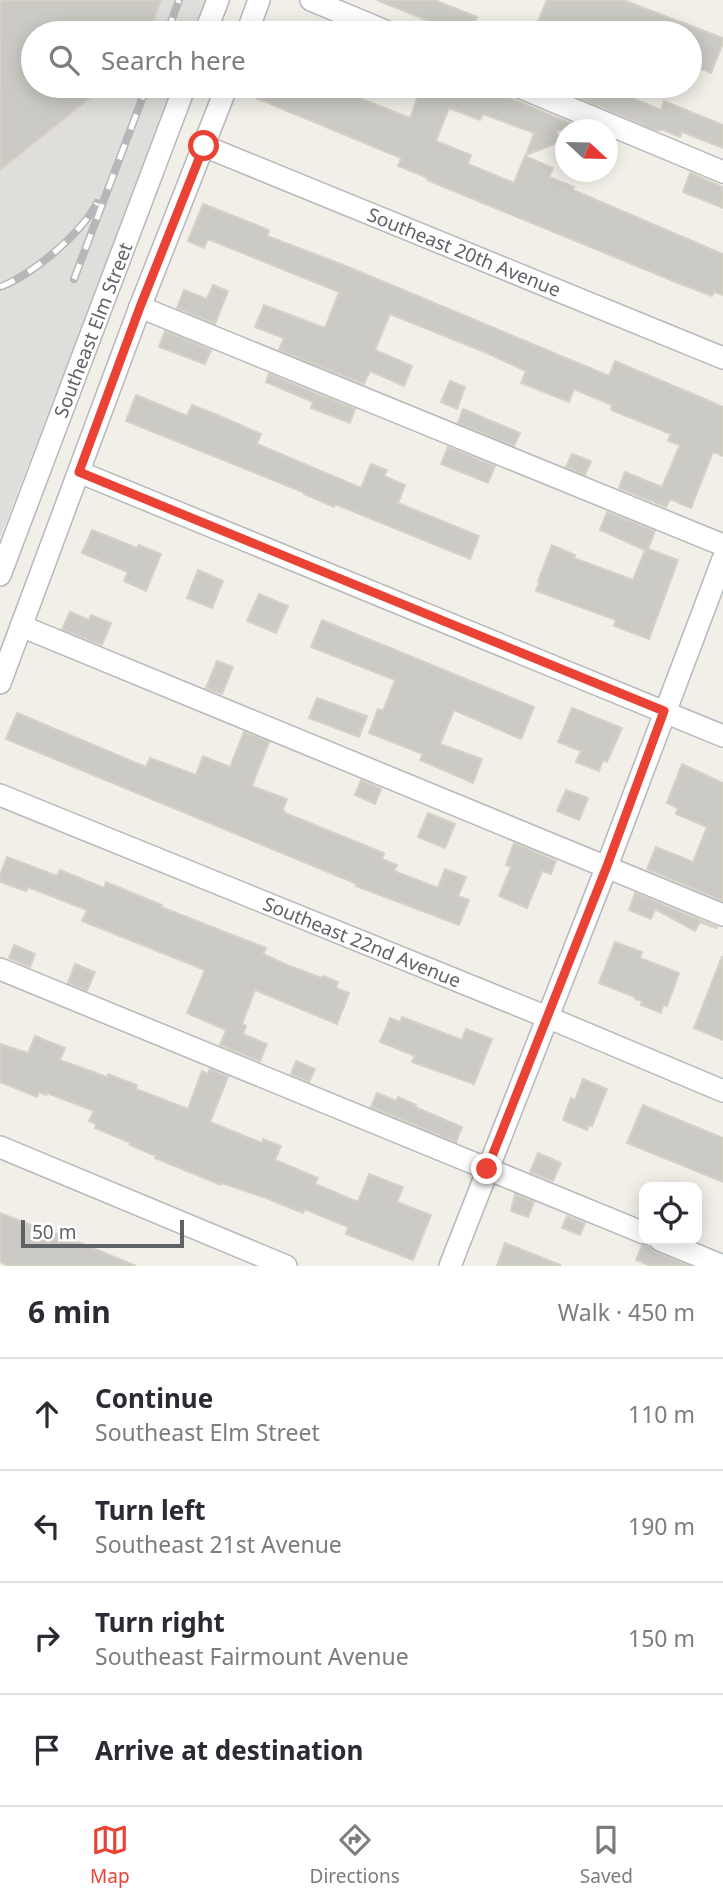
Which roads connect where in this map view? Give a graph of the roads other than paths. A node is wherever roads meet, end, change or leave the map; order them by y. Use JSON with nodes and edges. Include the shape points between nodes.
{"nodes":[{"id":1,"x":218,"y":0,"type":"edge"},
{"id":2,"x":260,"y":0,"type":"edge"},
{"id":3,"x":310,"y":0,"type":"edge"},
{"id":4,"x":210,"y":21,"type":"edge"},
{"id":5,"x":252,"y":21,"type":"edge"},
{"id":6,"x":361,"y":21,"type":"edge"},
{"id":7,"x":180,"y":98,"type":"edge"},
{"id":8,"x":222,"y":98,"type":"edge"},
{"id":9,"x":545,"y":98,"type":"edge"},
{"id":10,"x":204,"y":146,"type":"junction"},
{"id":11,"x":723,"y":172,"type":"edge"},
{"id":12,"x":140,"y":307,"type":"junction"},
{"id":13,"x":723,"y":358,"type":"edge"},
{"id":14,"x":79,"y":472,"type":"junction"},
{"id":15,"x":723,"y":545,"type":"edge"},
{"id":16,"x":723,"y":559,"type":"edge"},
{"id":17,"x":0,"y":575,"type":"edge"},
{"id":18,"x":21,"y":626,"type":"junction"},
{"id":19,"x":0,"y":683,"type":"edge"},
{"id":20,"x":664,"y":711,"type":"junction"},
{"id":21,"x":723,"y":736,"type":"edge"},
{"id":22,"x":0,"y":795,"type":"edge"},
{"id":23,"x":607,"y":866,"type":"junction"},
{"id":24,"x":723,"y":915,"type":"edge"},
{"id":25,"x":0,"y":969,"type":"edge"},
{"id":26,"x":547,"y":1017,"type":"junction"},
{"id":27,"x":723,"y":1091,"type":"edge"},
{"id":28,"x":0,"y":1147,"type":"edge"},
{"id":29,"x":487,"y":1169,"type":"junction"},
{"id":30,"x":639,"y":1231,"type":"edge"},
{"id":31,"x":672,"y":1245,"type":"edge"},
{"id":32,"x":286,"y":1266,"type":"edge"},
{"id":33,"x":450,"y":1266,"type":"edge"},
{"id":34,"x":723,"y":1266,"type":"edge"}],
"edges":[{"from":1,"to":4,"type":"street"},
{"from":2,"to":5,"type":"street"},
{"from":3,"to":6,"type":"street"},
{"from":7,"to":17,"type":"street","name":"Southeast Elm Street"},
{"from":8,"to":10,"type":"street","name":"Southeast Elm Street"},
{"from":9,"to":11,"type":"street"},
{"from":10,"to":12,"type":"street","name":"Southeast Elm Street"},
{"from":10,"to":13,"type":"street","name":"Southeast 20th Avenue"},
{"from":12,"to":14,"type":"street","name":"Southeast Elm Street"},
{"from":12,"to":15,"type":"street"},
{"from":14,"to":18,"type":"street","name":"Southeast Elm Street"},
{"from":14,"to":20,"type":"street"},
{"from":16,"to":20,"type":"street"},
{"from":18,"to":19,"type":"street","name":"Southeast Elm Street"},
{"from":18,"to":23,"type":"street"},
{"from":20,"to":21,"type":"street"},
{"from":20,"to":23,"type":"street"},
{"from":22,"to":26,"type":"street","name":"Southeast 22nd Avenue"},
{"from":23,"to":24,"type":"street"},
{"from":23,"to":26,"type":"street"},
{"from":25,"to":29,"type":"street"},
{"from":26,"to":27,"type":"street","name":"Southeast 22nd Avenue"},
{"from":26,"to":29,"type":"street"},
{"from":28,"to":32,"type":"street"},
{"from":29,"to":30,"type":"street"},
{"from":29,"to":33,"type":"street"},
{"from":31,"to":34,"type":"street"}]}
